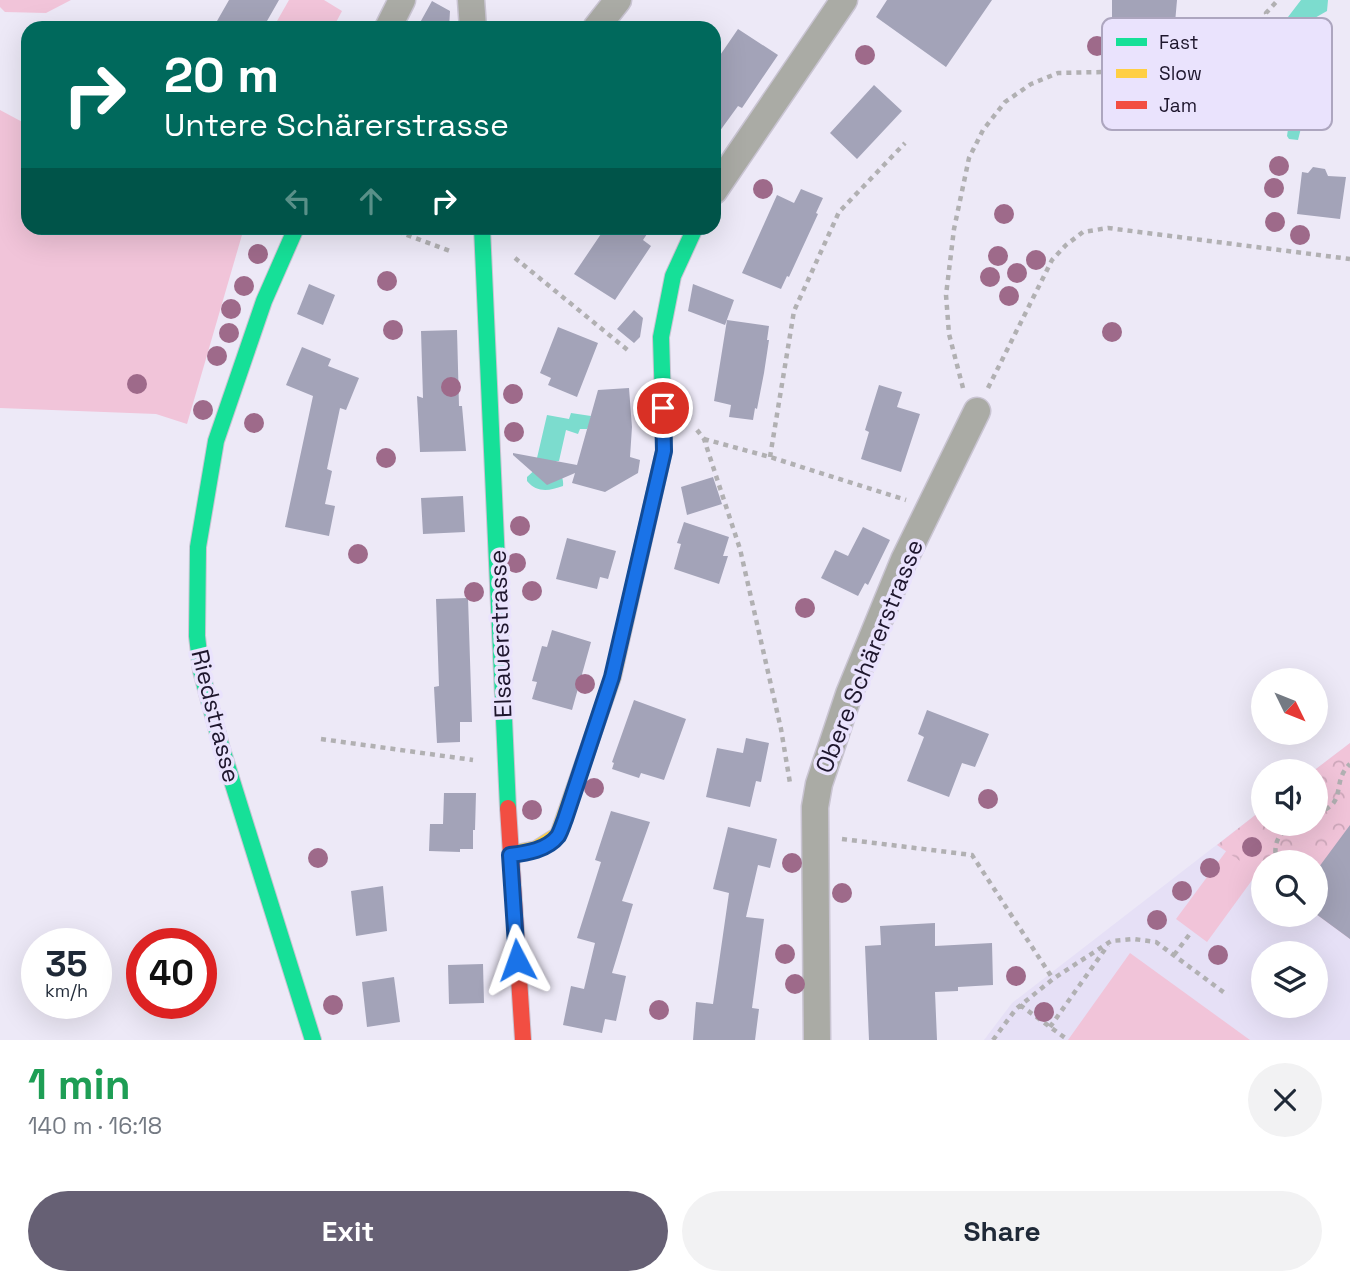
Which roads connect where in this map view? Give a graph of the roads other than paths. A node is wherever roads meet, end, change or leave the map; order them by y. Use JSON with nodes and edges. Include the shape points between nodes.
{"nodes":[{"id":1,"x":402,"y":0,"type":"edge"},
{"id":2,"x":471,"y":0,"type":"edge"},
{"id":3,"x":618,"y":0,"type":"edge"},
{"id":4,"x":845,"y":0,"type":"edge"},
{"id":5,"x":392,"y":21,"type":"edge"},
{"id":6,"x":472,"y":21,"type":"edge"},
{"id":7,"x":602,"y":21,"type":"edge"},
{"id":8,"x":721,"y":181,"type":"edge"},
{"id":9,"x":293,"y":235,"type":"edge"},
{"id":10,"x":482,"y":235,"type":"edge"},
{"id":11,"x":692,"y":235,"type":"edge"},
{"id":12,"x":977,"y":411,"type":"road end"},
{"id":13,"x":510,"y":855,"type":"junction"},
{"id":14,"x":313,"y":1040,"type":"edge"},
{"id":15,"x":523,"y":1040,"type":"edge"},
{"id":16,"x":817,"y":1040,"type":"edge"}],
"edges":[{"from":1,"to":5,"type":"street"},
{"from":2,"to":6,"type":"street"},
{"from":3,"to":7,"type":"street"},
{"from":4,"to":8,"type":"street"},
{"from":9,"to":14,"type":"street","name":"Riedstrasse","via":[[264,301],[216,441],[198,547],[197,636],[201,671],[222,749]]},
{"from":10,"to":13,"type":"street","name":"Elsauerstrasse"},
{"from":11,"to":13,"type":"street","via":[[673,276],[661,337],[664,451],[612,677],[558,835],[544,847]]},
{"from":12,"to":16,"type":"street","name":"Obere Schärerstrasse","via":[[904,560],[849,694],[819,784]]},
{"from":13,"to":15,"type":"street","name":"Elsauerstrasse"}]}
